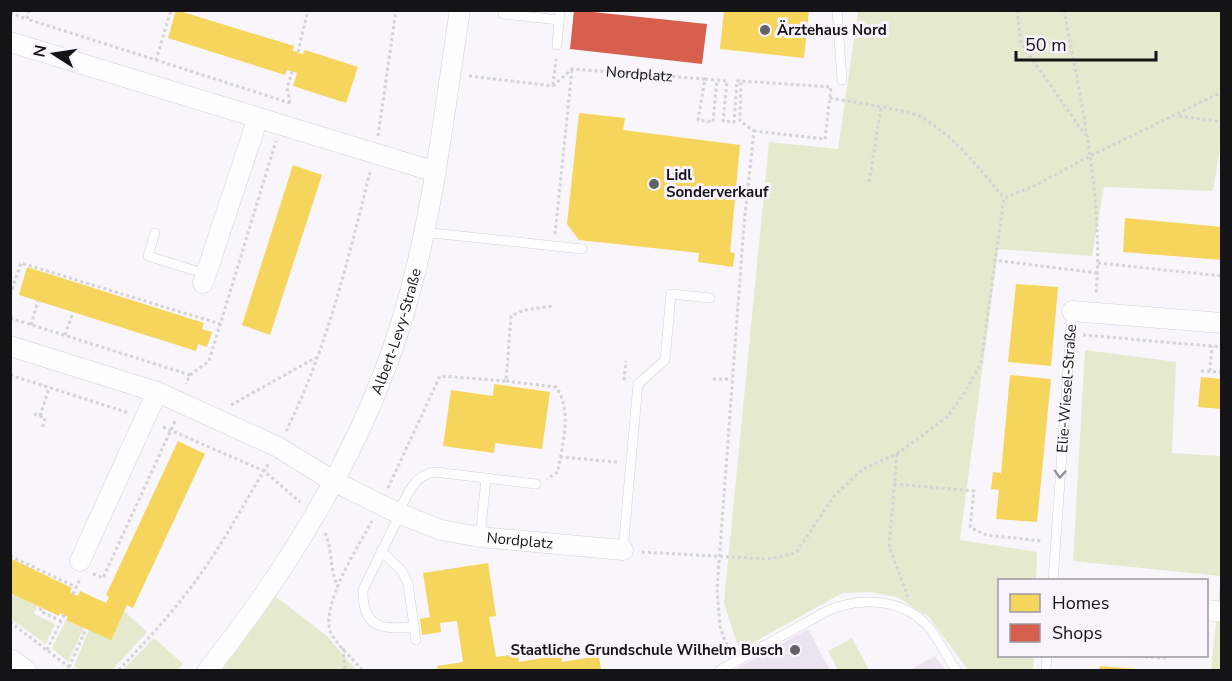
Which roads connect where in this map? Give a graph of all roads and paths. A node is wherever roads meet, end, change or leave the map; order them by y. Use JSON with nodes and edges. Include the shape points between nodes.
{"nodes":[{"id":1,"x":29,"y":10,"type":"edge"},
{"id":2,"x":171,"y":10,"type":"edge"},
{"id":3,"x":308,"y":10,"type":"edge"},
{"id":4,"x":396,"y":10,"type":"edge"},
{"id":5,"x":460,"y":10,"type":"edge"},
{"id":6,"x":837,"y":10,"type":"edge"},
{"id":7,"x":1017,"y":10,"type":"edge"},
{"id":8,"x":1064,"y":10,"type":"edge"},
{"id":9,"x":10,"y":13,"type":"edge"},
{"id":10,"x":503,"y":14,"type":"dead end"},
{"id":11,"x":559,"y":15,"type":"edge"},
{"id":12,"x":27,"y":19,"type":"junction"},
{"id":13,"x":10,"y":42,"type":"edge"},
{"id":14,"x":557,"y":45,"type":"dead end"},
{"id":15,"x":298,"y":52,"type":"dead end"},
{"id":16,"x":156,"y":60,"type":"junction"},
{"id":17,"x":555,"y":65,"type":"dead end"},
{"id":18,"x":572,"y":69,"type":"junction"},
{"id":19,"x":292,"y":72,"type":"dead end"},
{"id":20,"x":450,"y":73,"type":"junction"},
{"id":21,"x":705,"y":80,"type":"junction"},
{"id":22,"x":717,"y":80,"type":"junction"},
{"id":23,"x":842,"y":80,"type":"dead end"},
{"id":24,"x":727,"y":81,"type":"junction"},
{"id":25,"x":739,"y":81,"type":"junction"},
{"id":26,"x":553,"y":86,"type":"junction"},
{"id":27,"x":1221,"y":92,"type":"edge"},
{"id":28,"x":830,"y":98,"type":"junction"},
{"id":29,"x":881,"y":108,"type":"junction"},
{"id":30,"x":1177,"y":116,"type":"junction"},
{"id":31,"x":258,"y":118,"type":"junction"},
{"id":32,"x":1221,"y":122,"type":"edge"},
{"id":33,"x":281,"y":125,"type":"junction"},
{"id":34,"x":754,"y":131,"type":"junction"},
{"id":35,"x":1087,"y":137,"type":"junction"},
{"id":36,"x":375,"y":155,"type":"junction"},
{"id":37,"x":1090,"y":156,"type":"junction"},
{"id":38,"x":436,"y":172,"type":"junction"},
{"id":39,"x":869,"y":182,"type":"dead end"},
{"id":40,"x":1004,"y":198,"type":"junction"},
{"id":41,"x":423,"y":232,"type":"junction"},
{"id":42,"x":155,"y":233,"type":"dead end"},
{"id":43,"x":554,"y":246,"type":"junction"},
{"id":44,"x":582,"y":249,"type":"dead end"},
{"id":45,"x":993,"y":260,"type":"junction"},
{"id":46,"x":1098,"y":263,"type":"junction"},
{"id":47,"x":1098,"y":273,"type":"junction"},
{"id":48,"x":1221,"y":276,"type":"edge"},
{"id":49,"x":205,"y":279,"type":"joint"},
{"id":50,"x":10,"y":295,"type":"edge"},
{"id":51,"x":710,"y":298,"type":"dead end"},
{"id":52,"x":38,"y":301,"type":"dead end"},
{"id":53,"x":1071,"y":311,"type":"joint"},
{"id":54,"x":73,"y":312,"type":"dead end"},
{"id":55,"x":1095,"y":313,"type":"junction"},
{"id":56,"x":10,"y":318,"type":"edge"},
{"id":57,"x":1221,"y":323,"type":"edge"},
{"id":58,"x":31,"y":324,"type":"junction"},
{"id":59,"x":220,"y":324,"type":"junction"},
{"id":60,"x":65,"y":335,"type":"junction"},
{"id":61,"x":1069,"y":335,"type":"junction"},
{"id":62,"x":1093,"y":336,"type":"junction"},
{"id":63,"x":10,"y":346,"type":"edge"},
{"id":64,"x":1212,"y":346,"type":"junction"},
{"id":65,"x":1221,"y":347,"type":"edge"},
{"id":66,"x":319,"y":356,"type":"junction"},
{"id":67,"x":1201,"y":371,"type":"dead end"},
{"id":68,"x":1210,"y":372,"type":"junction"},
{"id":69,"x":1221,"y":372,"type":"edge"},
{"id":70,"x":190,"y":375,"type":"junction"},
{"id":71,"x":713,"y":379,"type":"dead end"},
{"id":72,"x":731,"y":380,"type":"junction"},
{"id":73,"x":506,"y":381,"type":"dead end"},
{"id":74,"x":49,"y":388,"type":"dead end"},
{"id":75,"x":158,"y":392,"type":"junction"},
{"id":76,"x":181,"y":403,"type":"junction"},
{"id":77,"x":34,"y":414,"type":"dead end"},
{"id":78,"x":40,"y":416,"type":"junction"},
{"id":79,"x":222,"y":422,"type":"junction"},
{"id":80,"x":42,"y":430,"type":"dead end"},
{"id":81,"x":278,"y":447,"type":"junction"},
{"id":82,"x":897,"y":454,"type":"junction"},
{"id":83,"x":560,"y":457,"type":"junction"},
{"id":84,"x":617,"y":462,"type":"dead end"},
{"id":85,"x":264,"y":471,"type":"junction"},
{"id":86,"x":486,"y":478,"type":"junction"},
{"id":87,"x":333,"y":481,"type":"junction"},
{"id":88,"x":536,"y":484,"type":"joint"},
{"id":89,"x":894,"y":484,"type":"junction"},
{"id":90,"x":399,"y":514,"type":"junction"},
{"id":91,"x":314,"y":517,"type":"junction"},
{"id":92,"x":480,"y":537,"type":"junction"},
{"id":93,"x":1055,"y":543,"type":"junction"},
{"id":94,"x":623,"y":550,"type":"junction"},
{"id":95,"x":381,"y":551,"type":"junction"},
{"id":96,"x":10,"y":556,"type":"edge"},
{"id":97,"x":720,"y":556,"type":"junction"},
{"id":98,"x":80,"y":561,"type":"dead end"},
{"id":99,"x":1053,"y":579,"type":"edge"},
{"id":100,"x":76,"y":587,"type":"junction"},
{"id":101,"x":339,"y":587,"type":"dead end"},
{"id":102,"x":73,"y":594,"type":"dead end"},
{"id":103,"x":42,"y":608,"type":"dead end"},
{"id":104,"x":64,"y":615,"type":"dead end"},
{"id":105,"x":918,"y":617,"type":"junction"},
{"id":106,"x":61,"y":621,"type":"junction"},
{"id":107,"x":10,"y":622,"type":"edge"},
{"id":108,"x":414,"y":627,"type":"junction"},
{"id":109,"x":86,"y":629,"type":"dead end"},
{"id":110,"x":416,"y":640,"type":"dead end"},
{"id":111,"x":342,"y":647,"type":"dead end"},
{"id":112,"x":47,"y":650,"type":"junction"},
{"id":113,"x":1150,"y":657,"type":"edge"},
{"id":114,"x":1166,"y":657,"type":"edge"},
{"id":115,"x":10,"y":659,"type":"edge"},
{"id":116,"x":733,"y":663,"type":"junction"},
{"id":117,"x":69,"y":667,"type":"junction"},
{"id":118,"x":26,"y":670,"type":"edge"},
{"id":119,"x":73,"y":670,"type":"edge"},
{"id":120,"x":119,"y":670,"type":"edge"},
{"id":121,"x":208,"y":670,"type":"edge"},
{"id":122,"x":345,"y":670,"type":"edge"},
{"id":123,"x":720,"y":670,"type":"edge"},
{"id":124,"x":956,"y":670,"type":"edge"}],
"edges":[{"from":1,"to":12,"type":"path"},
{"from":2,"to":16,"type":"path"},
{"from":3,"to":15,"type":"path"},
{"from":4,"to":36,"type":"path"},
{"from":5,"to":20,"type":"street","name":"Albert-Levy-Straße"},
{"from":6,"to":23,"type":"lane"},
{"from":7,"to":35,"type":"path","via":[[1021,43]]},
{"from":8,"to":35,"type":"path"},
{"from":9,"to":12,"type":"path"},
{"from":10,"to":11,"type":"lane"},
{"from":11,"to":14,"type":"lane"},
{"from":12,"to":16,"type":"path"},
{"from":13,"to":31,"type":"street"},
{"from":16,"to":19,"type":"path","via":[[289,102],[287,88]]},
{"from":17,"to":26,"type":"path"},
{"from":18,"to":21,"type":"path","name":"Nordplatz"},
{"from":18,"to":26,"type":"path"},
{"from":18,"to":43,"type":"path"},
{"from":20,"to":26,"type":"path"},
{"from":20,"to":38,"type":"street","name":"Albert-Levy-Straße"},
{"from":21,"to":22,"type":"path","name":"Nordplatz"},
{"from":21,"to":22,"type":"path","via":[[698,120],[713,122]]},
{"from":22,"to":24,"type":"path","name":"Nordplatz"},
{"from":24,"to":25,"type":"path","name":"Nordplatz"},
{"from":24,"to":25,"type":"path","via":[[723,121],[734,122]]},
{"from":25,"to":28,"type":"path","name":"Nordplatz","via":[[831,87]]},
{"from":25,"to":34,"type":"path","via":[[740,121]]},
{"from":27,"to":30,"type":"path"},
{"from":28,"to":29,"type":"path"},
{"from":28,"to":34,"type":"path","via":[[825,139]]},
{"from":29,"to":39,"type":"path"},
{"from":29,"to":40,"type":"path","via":[[920,116],[977,165]]},
{"from":30,"to":32,"type":"path"},
{"from":30,"to":37,"type":"path"},
{"from":31,"to":33,"type":"street"},
{"from":31,"to":49,"type":"street"},
{"from":33,"to":36,"type":"street"},
{"from":33,"to":59,"type":"path"},
{"from":34,"to":72,"type":"path"},
{"from":35,"to":37,"type":"path"},
{"from":36,"to":38,"type":"street"},
{"from":36,"to":66,"type":"path","via":[[339,296]]},
{"from":37,"to":40,"type":"path"},
{"from":37,"to":46,"type":"path"},
{"from":38,"to":41,"type":"street","name":"Albert-Levy-Straße"},
{"from":40,"to":45,"type":"path"},
{"from":41,"to":43,"type":"lane"},
{"from":41,"to":87,"type":"street","name":"Albert-Levy-Straße","via":[[410,293],[374,400]]},
{"from":42,"to":49,"type":"lane","via":[[148,256]]},
{"from":43,"to":44,"type":"lane"},
{"from":45,"to":47,"type":"path"},
{"from":45,"to":82,"type":"path","via":[[981,363],[947,417]]},
{"from":46,"to":47,"type":"path"},
{"from":46,"to":48,"type":"path"},
{"from":47,"to":55,"type":"path"},
{"from":50,"to":59,"type":"path","via":[[21,263]]},
{"from":51,"to":94,"type":"lane","via":[[671,294],[665,360],[638,384]]},
{"from":52,"to":58,"type":"path"},
{"from":53,"to":55,"type":"street","name":"Elie-Wiesel-Straße"},
{"from":53,"to":61,"type":"lane","name":"Elie-Wiesel-Straße"},
{"from":54,"to":60,"type":"path"},
{"from":55,"to":57,"type":"street","name":"Elie-Wiesel-Straße"},
{"from":55,"to":62,"type":"path"},
{"from":56,"to":58,"type":"path"},
{"from":58,"to":60,"type":"path"},
{"from":59,"to":70,"type":"path","via":[[209,361]]},
{"from":60,"to":70,"type":"path"},
{"from":61,"to":62,"type":"path"},
{"from":61,"to":93,"type":"lane","name":"Elie-Wiesel-Straße","one_way":true},
{"from":62,"to":64,"type":"path"},
{"from":63,"to":75,"type":"street"},
{"from":64,"to":65,"type":"path"},
{"from":64,"to":68,"type":"path"},
{"from":66,"to":79,"type":"path","via":[[231,405]]},
{"from":66,"to":81,"type":"path"},
{"from":67,"to":68,"type":"path"},
{"from":68,"to":69,"type":"path"},
{"from":70,"to":76,"type":"path"},
{"from":71,"to":72,"type":"path"},
{"from":72,"to":97,"type":"path"},
{"from":73,"to":83,"type":"path","via":[[556,387],[566,413]]},
{"from":74,"to":78,"type":"path"},
{"from":75,"to":76,"type":"street"},
{"from":75,"to":98,"type":"street"},
{"from":76,"to":79,"type":"street"},
{"from":76,"to":100,"type":"path","via":[[103,578],[84,571]]},
{"from":77,"to":78,"type":"path"},
{"from":78,"to":80,"type":"path","via":[[45,418]]},
{"from":79,"to":81,"type":"street"},
{"from":81,"to":85,"type":"path"},
{"from":81,"to":87,"type":"street"},
{"from":82,"to":89,"type":"path"},
{"from":82,"to":97,"type":"path","via":[[863,469],[834,496],[796,553],[768,560]]},
{"from":83,"to":84,"type":"path"},
{"from":83,"to":88,"type":"path","via":[[558,472]]},
{"from":85,"to":91,"type":"path"},
{"from":85,"to":120,"type":"path","via":[[202,572],[161,626]]},
{"from":86,"to":88,"type":"lane"},
{"from":86,"to":90,"type":"lane","via":[[424,474],[414,483]]},
{"from":86,"to":92,"type":"lane"},
{"from":87,"to":90,"type":"street","name":"Nordplatz"},
{"from":87,"to":91,"type":"street","name":"Albert-Levy-Straße"},
{"from":89,"to":93,"type":"path","via":[[974,491],[970,527],[986,535]]},
{"from":89,"to":105,"type":"path","via":[[888,547],[898,578]]},
{"from":90,"to":92,"type":"street","name":"Nordplatz","via":[[441,530]]},
{"from":90,"to":95,"type":"lane"},
{"from":91,"to":101,"type":"path","via":[[329,541],[331,571]]},
{"from":91,"to":121,"type":"street","name":"Albert-Levy-Straße","via":[[269,589]]},
{"from":92,"to":94,"type":"street","name":"Nordplatz"},
{"from":93,"to":99,"type":"lane","name":"Elie-Wiesel-Straße"},
{"from":94,"to":97,"type":"path"},
{"from":95,"to":108,"type":"lane","via":[[402,571],[408,584]]},
{"from":95,"to":108,"type":"lane","via":[[363,590],[367,617],[390,629]]},
{"from":96,"to":100,"type":"path"},
{"from":97,"to":116,"type":"path","via":[[720,627]]},
{"from":100,"to":102,"type":"path"},
{"from":103,"to":106,"type":"path","via":[[40,611]]},
{"from":104,"to":106,"type":"path"},
{"from":105,"to":116,"type":"lane","via":[[879,602],[844,604]]},
{"from":105,"to":124,"type":"lane"},
{"from":106,"to":112,"type":"path"},
{"from":107,"to":112,"type":"path"},
{"from":108,"to":110,"type":"lane"},
{"from":109,"to":117,"type":"path"},
{"from":111,"to":122,"type":"path"},
{"from":112,"to":117,"type":"path"},
{"from":113,"to":114,"type":"path"},
{"from":115,"to":118,"type":"street"},
{"from":116,"to":123,"type":"lane"},
{"from":117,"to":119,"type":"path"}]}
